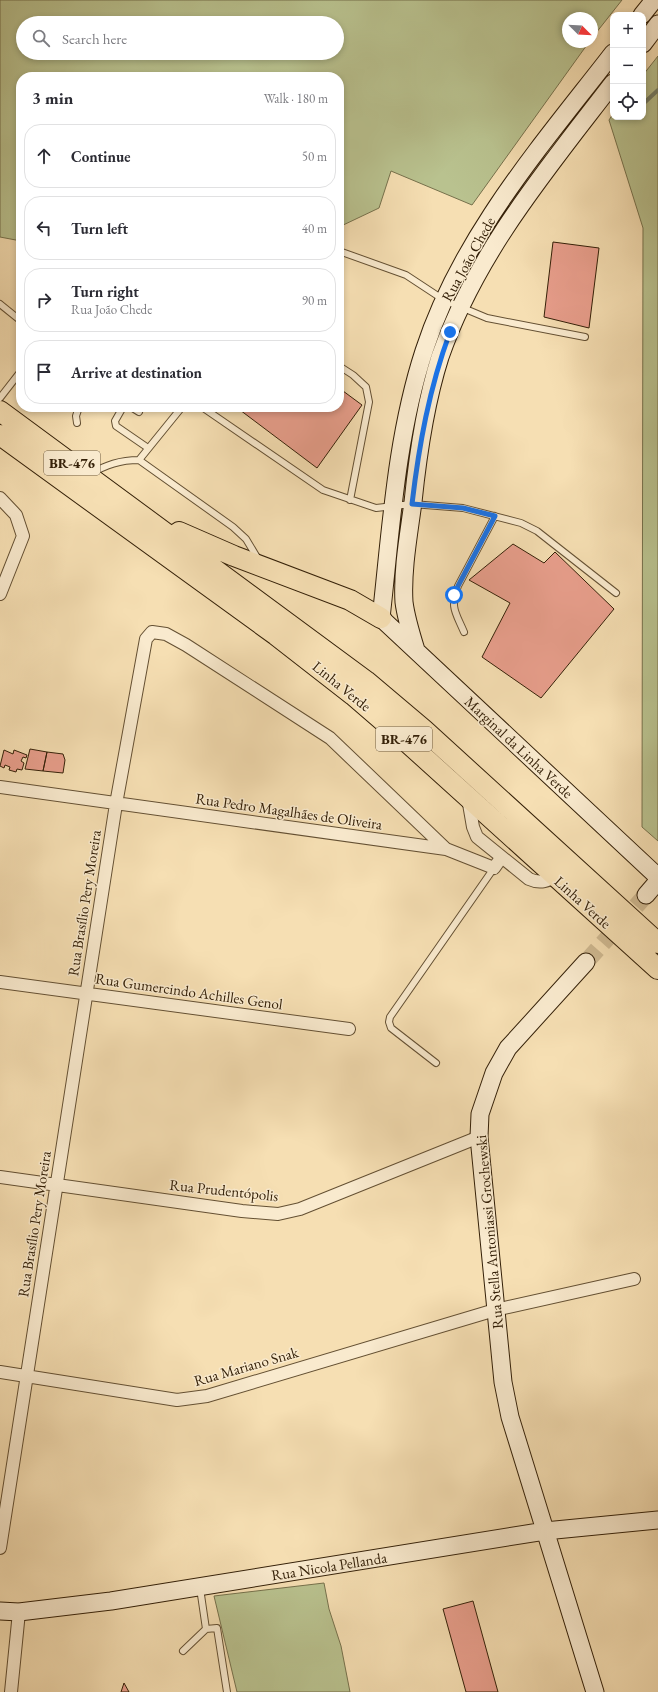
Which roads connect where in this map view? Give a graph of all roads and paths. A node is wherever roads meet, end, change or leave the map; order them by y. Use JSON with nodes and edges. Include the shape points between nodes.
{"nodes":[{"id":1,"x":654,"y":0,"type":"edge"},
{"id":2,"x":644,"y":12,"type":"edge"},
{"id":3,"x":658,"y":24,"type":"edge"},
{"id":4,"x":646,"y":40,"type":"edge"},
{"id":5,"x":610,"y":57,"type":"edge"},
{"id":6,"x":612,"y":84,"type":"edge"},
{"id":7,"x":556,"y":127,"type":"junction"},
{"id":8,"x":571,"y":138,"type":"junction"},
{"id":9,"x":344,"y":253,"type":"edge"},
{"id":10,"x":444,"y":300,"type":"junction"},
{"id":11,"x":0,"y":304,"type":"edge"},
{"id":12,"x":460,"y":308,"type":"junction"},
{"id":13,"x":16,"y":317,"type":"edge"},
{"id":14,"x":585,"y":337,"type":"dead end"},
{"id":15,"x":344,"y":369,"type":"edge"},
{"id":16,"x":16,"y":377,"type":"edge"},
{"id":17,"x":0,"y":398,"type":"edge"},
{"id":18,"x":0,"y":410,"type":"edge"},
{"id":19,"x":77,"y":412,"type":"edge"},
{"id":20,"x":120,"y":412,"type":"edge"},
{"id":21,"x":178,"y":412,"type":"edge"},
{"id":22,"x":209,"y":412,"type":"edge"},
{"id":23,"x":77,"y":423,"type":"dead end"},
{"id":24,"x":0,"y":435,"type":"edge"},
{"id":25,"x":148,"y":448,"type":"junction"},
{"id":26,"x":139,"y":460,"type":"junction"},
{"id":27,"x":88,"y":475,"type":"junction"},
{"id":28,"x":0,"y":498,"type":"edge"},
{"id":29,"x":350,"y":500,"type":"junction"},
{"id":30,"x":412,"y":504,"type":"junction"},
{"id":31,"x":394,"y":505,"type":"junction"},
{"id":32,"x":144,"y":516,"type":"junction"},
{"id":33,"x":495,"y":516,"type":"junction"},
{"id":34,"x":263,"y":567,"type":"junction"},
{"id":35,"x":616,"y":593,"type":"dead end"},
{"id":36,"x":0,"y":594,"type":"edge"},
{"id":37,"x":381,"y":618,"type":"junction"},
{"id":38,"x":464,"y":632,"type":"dead end"},
{"id":39,"x":416,"y":651,"type":"junction"},
{"id":40,"x":0,"y":787,"type":"edge"},
{"id":41,"x":468,"y":797,"type":"junction"},
{"id":42,"x":116,"y":804,"type":"junction"},
{"id":43,"x":446,"y":849,"type":"junction"},
{"id":44,"x":501,"y":858,"type":"junction"},
{"id":45,"x":494,"y":868,"type":"junction"},
{"id":46,"x":556,"y":877,"type":"junction"},
{"id":47,"x":658,"y":877,"type":"edge"},
{"id":48,"x":658,"y":881,"type":"edge"},
{"id":49,"x":646,"y":894,"type":"tunnel mouth"},
{"id":50,"x":658,"y":944,"type":"edge"},
{"id":51,"x":586,"y":962,"type":"tunnel mouth"},
{"id":52,"x":658,"y":969,"type":"edge"},
{"id":53,"x":0,"y":982,"type":"edge"},
{"id":54,"x":86,"y":993,"type":"junction"},
{"id":55,"x":350,"y":1029,"type":"dead end"},
{"id":56,"x":436,"y":1063,"type":"dead end"},
{"id":57,"x":479,"y":1137,"type":"junction"},
{"id":58,"x":0,"y":1177,"type":"edge"},
{"id":59,"x":56,"y":1186,"type":"junction"},
{"id":60,"x":634,"y":1279,"type":"dead end"},
{"id":61,"x":495,"y":1310,"type":"junction"},
{"id":62,"x":0,"y":1372,"type":"edge"},
{"id":63,"x":26,"y":1377,"type":"junction"},
{"id":64,"x":658,"y":1520,"type":"edge"},
{"id":65,"x":545,"y":1531,"type":"junction"},
{"id":66,"x":0,"y":1548,"type":"edge"},
{"id":67,"x":200,"y":1586,"type":"junction"},
{"id":68,"x":0,"y":1611,"type":"edge"},
{"id":69,"x":19,"y":1612,"type":"junction"},
{"id":70,"x":206,"y":1630,"type":"junction"},
{"id":71,"x":183,"y":1651,"type":"dead end"},
{"id":72,"x":11,"y":1692,"type":"edge"},
{"id":73,"x":227,"y":1692,"type":"edge"},
{"id":74,"x":595,"y":1692,"type":"edge"}],
"edges":[{"from":1,"to":2,"type":"main road"},
{"from":3,"to":4,"type":"main road"},
{"from":5,"to":7,"type":"main road","name":"Rua João Chede"},
{"from":6,"to":8,"type":"main road","name":"Rua João Chede"},
{"from":7,"to":8,"type":"main road"},
{"from":7,"to":10,"type":"main road","name":"Rua João Chede","via":[[487,222]]},
{"from":8,"to":12,"type":"main road","name":"Rua João Chede","via":[[508,223]]},
{"from":9,"to":10,"type":"lane","via":[[406,275]]},
{"from":10,"to":12,"type":"lane"},
{"from":10,"to":31,"type":"main road","name":"Rua João Chede","via":[[424,351],[414,388],[403,438]]},
{"from":11,"to":13,"type":"lane"},
{"from":12,"to":14,"type":"lane","via":[[487,318]]},
{"from":12,"to":30,"type":"main road","name":"Rua João Chede","via":[[440,358],[428,402]]},
{"from":15,"to":29,"type":"lane","via":[[366,387],[369,402]]},
{"from":16,"to":17,"type":"lane"},
{"from":18,"to":27,"type":"highway","name":"Linha Verde","number":"BR-476"},
{"from":19,"to":23,"type":"lane"},
{"from":20,"to":25,"type":"lane","via":[[115,421],[116,426]]},
{"from":21,"to":25,"type":"lane"},
{"from":22,"to":29,"type":"lane","via":[[323,490]]},
{"from":24,"to":41,"type":"highway","name":"Linha Verde","number":"BR-476","via":[[314,664],[397,733]]},
{"from":25,"to":26,"type":"lane"},
{"from":26,"to":27,"type":"lane","via":[[112,463]]},
{"from":26,"to":34,"type":"lane","via":[[233,527],[246,540]]},
{"from":27,"to":32,"type":"highway","name":"Linha Verde","number":"BR-476"},
{"from":28,"to":36,"type":"street","via":[[16,515],[23,536]]},
{"from":29,"to":31,"type":"lane","via":[[376,508]]},
{"from":30,"to":31,"type":"lane"},
{"from":30,"to":33,"type":"lane","via":[[463,508]]},
{"from":30,"to":39,"type":"main road","name":"Rua João Chede","via":[[404,602]]},
{"from":31,"to":37,"type":"main road","name":"Rua João Chede"},
{"from":32,"to":34,"type":"highway"},
{"from":32,"to":50,"type":"highway","name":"Linha Verde","number":"BR-476","via":[[336,657],[394,704]]},
{"from":33,"to":35,"type":"lane","via":[[537,531]]},
{"from":33,"to":38,"type":"lane","via":[[454,595],[453,608]]},
{"from":34,"to":37,"type":"highway","via":[[350,600]]},
{"from":37,"to":39,"type":"main road","name":"Marginal da Linha Verde"},
{"from":39,"to":47,"type":"main road","name":"Marginal da Linha Verde"},
{"from":40,"to":42,"type":"street","name":"Rua Pedro Magalhães de Oliveira"},
{"from":41,"to":44,"type":"street","via":[[477,837]]},
{"from":41,"to":46,"type":"highway","name":"Linha Verde","number":"BR-476"},
{"from":42,"to":43,"type":"street","name":"Rua Pedro Magalhães de Oliveira"},
{"from":42,"to":43,"type":"street","name":"Rua Brasílio Pery Moreira","via":[[146,639],[152,632],[166,634],[186,645],[330,738]]},
{"from":42,"to":54,"type":"street","name":"Rua Brasílio Pery Moreira"},
{"from":43,"to":45,"type":"street","name":"Rua Pedro Magalhães de Oliveira"},
{"from":44,"to":45,"type":"street"},
{"from":44,"to":46,"type":"street","via":[[536,882]]},
{"from":45,"to":56,"type":"lane","via":[[390,1017],[391,1028]]},
{"from":46,"to":52,"type":"highway","name":"Linha Verde","number":"BR-476"},
{"from":48,"to":49,"type":"main road"},
{"from":51,"to":57,"type":"main road","name":"Rua Stella Antoniassi Grochewski","via":[[508,1048],[494,1073],[480,1114]]},
{"from":53,"to":54,"type":"street","name":"Rua Gumercindo Achilles Genol"},
{"from":54,"to":55,"type":"street","name":"Rua Gumercindo Achilles Genol"},
{"from":54,"to":59,"type":"street","name":"Rua Brasílio Pery Moreira"},
{"from":57,"to":59,"type":"street","name":"Rua Prudentópolis","via":[[300,1209],[278,1214]]},
{"from":57,"to":61,"type":"main road","name":"Rua Stella Antoniassi Grochewski"},
{"from":58,"to":59,"type":"street","name":"Rua Prudentópolis"},
{"from":59,"to":63,"type":"street","name":"Rua Brasílio Pery Moreira"},
{"from":60,"to":61,"type":"street","name":"Rua Mariano Snak"},
{"from":61,"to":63,"type":"street","name":"Rua Mariano Snak","via":[[207,1396],[177,1400]]},
{"from":61,"to":65,"type":"main road","name":"Rua Stella Antoniassi Grochewski","via":[[503,1382],[510,1417]]},
{"from":62,"to":63,"type":"street","name":"Rua Mariano Snak"},
{"from":63,"to":66,"type":"street","name":"Rua Brasílio Pery Moreira"},
{"from":64,"to":65,"type":"main road","name":"Rua Nicola Pellanda"},
{"from":65,"to":67,"type":"main road","name":"Rua Nicola Pellanda"},
{"from":65,"to":74,"type":"main road","name":"Rua Stella Antoniassi Grochewski"},
{"from":67,"to":69,"type":"main road","name":"Rua Nicola Pellanda","via":[[112,1601]]},
{"from":67,"to":70,"type":"lane"},
{"from":68,"to":69,"type":"main road","name":"Rua Nicola Pellanda"},
{"from":69,"to":72,"type":"street"},
{"from":70,"to":71,"type":"lane"},
{"from":70,"to":73,"type":"lane","via":[[217,1628]]}]}
